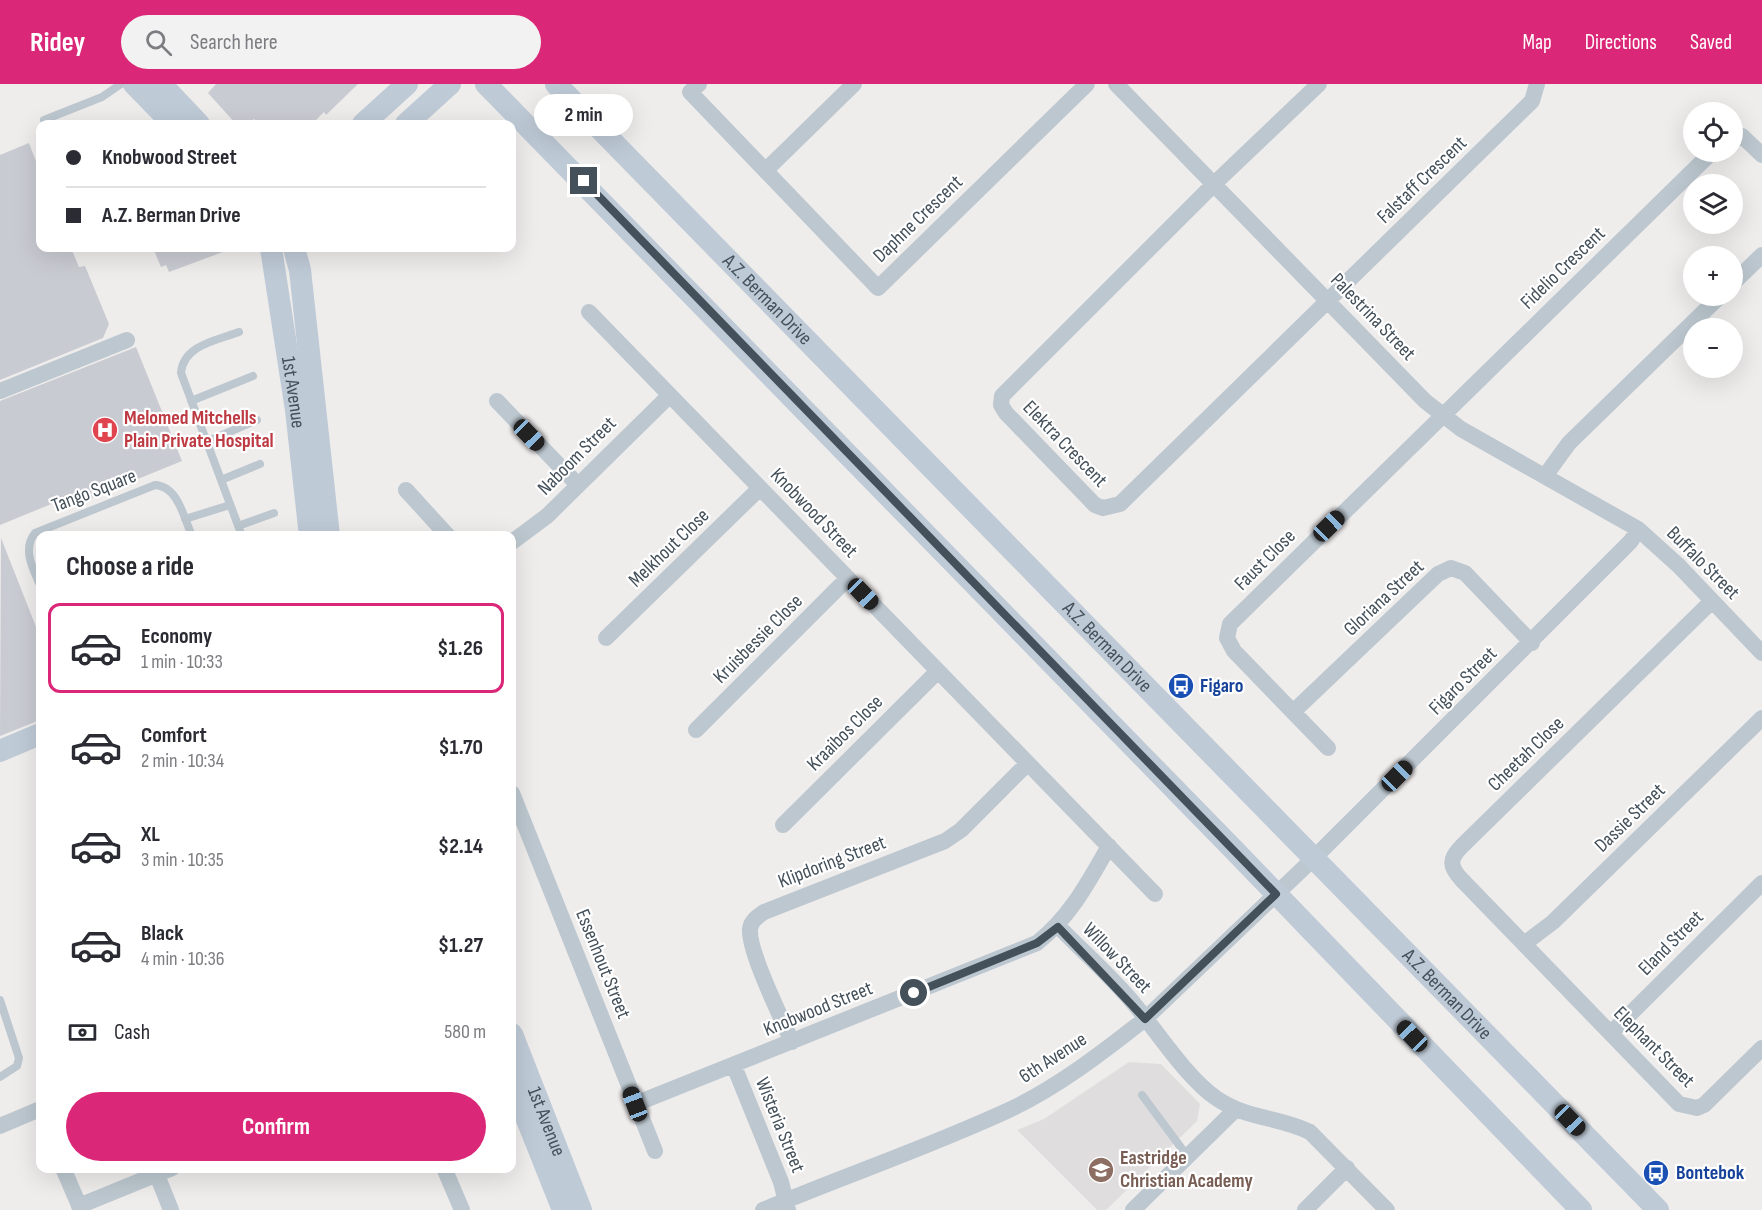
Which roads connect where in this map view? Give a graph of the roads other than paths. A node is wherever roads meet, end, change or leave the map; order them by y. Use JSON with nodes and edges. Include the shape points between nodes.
{"nodes":[{"id":1,"x":121,"y":84,"type":"edge"},
{"id":2,"x":134,"y":84,"type":"edge"},
{"id":3,"x":161,"y":84,"type":"edge"},
{"id":4,"x":407,"y":84,"type":"edge"},
{"id":5,"x":450,"y":84,"type":"edge"},
{"id":6,"x":486,"y":84,"type":"edge"},
{"id":7,"x":556,"y":84,"type":"edge"},
{"id":8,"x":699,"y":84,"type":"edge"},
{"id":9,"x":854,"y":84,"type":"edge"},
{"id":10,"x":1087,"y":84,"type":"edge"},
{"id":11,"x":1116,"y":84,"type":"edge"},
{"id":12,"x":1319,"y":84,"type":"edge"},
{"id":13,"x":1537,"y":84,"type":"edge"},
{"id":14,"x":44,"y":120,"type":"dead end"},
{"id":15,"x":169,"y":120,"type":"edge"},
{"id":16,"x":195,"y":120,"type":"edge"},
{"id":17,"x":367,"y":120,"type":"edge"},
{"id":18,"x":410,"y":120,"type":"edge"},
{"id":19,"x":1743,"y":137,"type":"edge"},
{"id":20,"x":1762,"y":155,"type":"edge"},
{"id":21,"x":1702,"y":162,"type":"edge"},
{"id":22,"x":766,"y":170,"type":"junction"},
{"id":23,"x":1214,"y":184,"type":"junction"},
{"id":24,"x":272,"y":252,"type":"edge"},
{"id":25,"x":295,"y":252,"type":"edge"},
{"id":26,"x":1762,"y":255,"type":"edge"},
{"id":27,"x":1743,"y":273,"type":"edge"},
{"id":28,"x":1328,"y":302,"type":"junction"},
{"id":29,"x":1710,"y":306,"type":"edge"},
{"id":30,"x":589,"y":312,"type":"dead end"},
{"id":31,"x":239,"y":332,"type":"dead end"},
{"id":32,"x":127,"y":340,"type":"dead end"},
{"id":33,"x":253,"y":376,"type":"dead end"},
{"id":34,"x":0,"y":391,"type":"edge"},
{"id":35,"x":669,"y":396,"type":"junction"},
{"id":36,"x":191,"y":401,"type":"junction"},
{"id":37,"x":497,"y":401,"type":"dead end"},
{"id":38,"x":1443,"y":415,"type":"junction"},
{"id":39,"x":257,"y":420,"type":"dead end"},
{"id":40,"x":206,"y":442,"type":"junction"},
{"id":41,"x":260,"y":464,"type":"dead end"},
{"id":42,"x":1545,"y":477,"type":"junction"},
{"id":43,"x":221,"y":480,"type":"junction"},
{"id":44,"x":578,"y":485,"type":"junction"},
{"id":45,"x":760,"y":488,"type":"junction"},
{"id":46,"x":405,"y":490,"type":"dead end"},
{"id":47,"x":230,"y":505,"type":"junction"},
{"id":48,"x":274,"y":513,"type":"dead end"},
{"id":49,"x":184,"y":519,"type":"junction"},
{"id":50,"x":238,"y":526,"type":"junction"},
{"id":51,"x":1638,"y":530,"type":"junction"},
{"id":52,"x":40,"y":531,"type":"edge"},
{"id":53,"x":190,"y":531,"type":"edge"},
{"id":54,"x":240,"y":531,"type":"edge"},
{"id":55,"x":309,"y":531,"type":"edge"},
{"id":56,"x":328,"y":531,"type":"edge"},
{"id":57,"x":443,"y":531,"type":"edge"},
{"id":58,"x":36,"y":533,"type":"edge"},
{"id":59,"x":516,"y":539,"type":"edge"},
{"id":60,"x":36,"y":575,"type":"edge"},
{"id":61,"x":848,"y":578,"type":"junction"},
{"id":62,"x":1712,"y":601,"type":"junction"},
{"id":63,"x":606,"y":638,"type":"dead end"},
{"id":64,"x":1532,"y":643,"type":"junction"},
{"id":65,"x":1762,"y":653,"type":"edge"},
{"id":66,"x":938,"y":672,"type":"junction"},
{"id":67,"x":1293,"y":712,"type":"junction"},
{"id":68,"x":1762,"y":718,"type":"edge"},
{"id":69,"x":696,"y":730,"type":"dead end"},
{"id":70,"x":36,"y":736,"type":"edge"},
{"id":71,"x":1328,"y":748,"type":"dead end"},
{"id":72,"x":0,"y":751,"type":"edge"},
{"id":73,"x":1028,"y":764,"type":"junction"},
{"id":74,"x":516,"y":803,"type":"edge"},
{"id":75,"x":783,"y":825,"type":"dead end"},
{"id":76,"x":1109,"y":846,"type":"junction"},
{"id":77,"x":1313,"y":859,"type":"junction"},
{"id":78,"x":1762,"y":884,"type":"edge"},
{"id":79,"x":1155,"y":894,"type":"dead end"},
{"id":80,"x":1276,"y":894,"type":"junction"},
{"id":81,"x":1058,"y":927,"type":"junction"},
{"id":82,"x":1524,"y":944,"type":"junction"},
{"id":83,"x":0,"y":1000,"type":"edge"},
{"id":84,"x":3,"y":1015,"type":"edge"},
{"id":85,"x":1145,"y":1019,"type":"junction"},
{"id":86,"x":1611,"y":1033,"type":"junction"},
{"id":87,"x":792,"y":1042,"type":"junction"},
{"id":88,"x":516,"y":1044,"type":"edge"},
{"id":89,"x":1762,"y":1048,"type":"edge"},
{"id":90,"x":734,"y":1066,"type":"junction"},
{"id":91,"x":0,"y":1077,"type":"edge"},
{"id":92,"x":516,"y":1092,"type":"edge"},
{"id":93,"x":1142,"y":1095,"type":"dead end"},
{"id":94,"x":635,"y":1104,"type":"junction"},
{"id":95,"x":1236,"y":1109,"type":"junction"},
{"id":96,"x":36,"y":1112,"type":"edge"},
{"id":97,"x":0,"y":1126,"type":"edge"},
{"id":98,"x":655,"y":1151,"type":"dead end"},
{"id":99,"x":1188,"y":1157,"type":"junction"},
{"id":100,"x":1347,"y":1168,"type":"junction"},
{"id":101,"x":65,"y":1173,"type":"edge"},
{"id":102,"x":163,"y":1173,"type":"edge"},
{"id":103,"x":165,"y":1173,"type":"edge"},
{"id":104,"x":446,"y":1173,"type":"edge"},
{"id":105,"x":787,"y":1205,"type":"edge"},
{"id":106,"x":80,"y":1208,"type":"edge"},
{"id":107,"x":171,"y":1210,"type":"edge"},
{"id":108,"x":462,"y":1210,"type":"edge"},
{"id":109,"x":563,"y":1210,"type":"edge"},
{"id":110,"x":581,"y":1210,"type":"edge"},
{"id":111,"x":763,"y":1210,"type":"edge"},
{"id":112,"x":1133,"y":1210,"type":"edge"},
{"id":113,"x":1305,"y":1210,"type":"edge"},
{"id":114,"x":1388,"y":1210,"type":"edge"},
{"id":115,"x":1581,"y":1210,"type":"edge"},
{"id":116,"x":1658,"y":1210,"type":"edge"}],
"edges":[{"from":1,"to":14,"type":"lane","via":[[102,97]]},
{"from":2,"to":15,"type":"main road"},
{"from":3,"to":16,"type":"main road"},
{"from":4,"to":17,"type":"main road"},
{"from":5,"to":18,"type":"main road"},
{"from":6,"to":80,"type":"main road"},
{"from":7,"to":77,"type":"main road","name":"A.Z. Berman Drive"},
{"from":8,"to":22,"type":"street","name":"Daphne Crescent","via":[[690,92]]},
{"from":9,"to":22,"type":"street"},
{"from":10,"to":22,"type":"street","name":"Daphne Crescent","via":[[878,288]]},
{"from":11,"to":23,"type":"street","name":"Palestrina Street"},
{"from":12,"to":23,"type":"street"},
{"from":13,"to":28,"type":"street","name":"Falstaff Crescent","via":[[1532,101]]},
{"from":19,"to":20,"type":"street"},
{"from":21,"to":38,"type":"street","name":"Fidelio Crescent"},
{"from":23,"to":28,"type":"street","name":"Palestrina Street"},
{"from":23,"to":28,"type":"street","name":"Elektra Crescent","via":[[1007,388],[1001,405],[1014,422],[1095,505],[1112,508]]},
{"from":24,"to":55,"type":"main road","name":"1st Avenue"},
{"from":25,"to":56,"type":"main road","name":"1st Avenue"},
{"from":26,"to":27,"type":"street"},
{"from":28,"to":38,"type":"street","name":"Palestrina Street"},
{"from":29,"to":42,"type":"street","via":[[1569,443]]},
{"from":30,"to":35,"type":"street","name":"Knobwood Street"},
{"from":31,"to":36,"type":"lane","via":[[198,348],[185,358],[181,373]]},
{"from":32,"to":34,"type":"street"},
{"from":33,"to":36,"type":"lane"},
{"from":35,"to":44,"type":"street","name":"Naboom Street"},
{"from":35,"to":45,"type":"street","name":"Knobwood Street"},
{"from":36,"to":40,"type":"lane"},
{"from":37,"to":44,"type":"street"},
{"from":38,"to":42,"type":"street","name":"Palestrina Street"},
{"from":38,"to":67,"type":"street","name":"Faust Close","via":[[1230,624],[1227,638],[1234,651]]},
{"from":39,"to":40,"type":"lane"},
{"from":40,"to":43,"type":"lane"},
{"from":41,"to":43,"type":"lane"},
{"from":42,"to":51,"type":"street","name":"Palestrina Street"},
{"from":43,"to":47,"type":"lane"},
{"from":44,"to":59,"type":"street","name":"Naboom Street"},
{"from":45,"to":61,"type":"street","name":"Knobwood Street"},
{"from":45,"to":63,"type":"street","name":"Melkhout Close"},
{"from":46,"to":57,"type":"street"},
{"from":47,"to":49,"type":"lane"},
{"from":47,"to":50,"type":"lane"},
{"from":48,"to":50,"type":"lane"},
{"from":49,"to":52,"type":"lane","name":"Tango Square","via":[[169,489],[159,485]]},
{"from":49,"to":53,"type":"lane","name":"Tango Square"},
{"from":50,"to":54,"type":"lane"},
{"from":51,"to":62,"type":"street","name":"Buffalo Street"},
{"from":51,"to":64,"type":"street","name":"Figaro Street"},
{"from":58,"to":60,"type":"lane","name":"Tango Square","via":[[28,552]]},
{"from":61,"to":66,"type":"street","name":"Knobwood Street"},
{"from":61,"to":69,"type":"street","name":"Kruisbessie Close"},
{"from":62,"to":65,"type":"street","name":"Buffalo Street"},
{"from":62,"to":82,"type":"street","name":"Cheetah Close","via":[[1453,855],[1453,870]]},
{"from":64,"to":67,"type":"street","name":"Gloriana Street","via":[[1465,573],[1451,568],[1438,574]]},
{"from":64,"to":77,"type":"street","name":"Figaro Street"},
{"from":66,"to":73,"type":"street","name":"Knobwood Street"},
{"from":66,"to":75,"type":"street","name":"Kraaibos Close"},
{"from":67,"to":71,"type":"street"},
{"from":68,"to":82,"type":"street","name":"Dassie Street","via":[[1553,922]]},
{"from":70,"to":72,"type":"main road"},
{"from":73,"to":76,"type":"street","name":"Knobwood Street"},
{"from":73,"to":87,"type":"street","name":"Klipdoring Street","via":[[945,841],[764,912],[755,919],[750,931],[753,948]]},
{"from":74,"to":94,"type":"street","name":"Essenhout Street"},
{"from":76,"to":79,"type":"street","name":"Knobwood Street"},
{"from":76,"to":81,"type":"street","name":"Knobwood Street","via":[[1083,893]]},
{"from":77,"to":80,"type":"street","name":"6th Avenue"},
{"from":77,"to":116,"type":"main road","name":"A.Z. Berman Drive"},
{"from":78,"to":86,"type":"street","name":"Eland Street"},
{"from":80,"to":85,"type":"street","name":"6th Avenue"},
{"from":80,"to":115,"type":"main road"},
{"from":81,"to":85,"type":"street","name":"Willow Street"},
{"from":81,"to":87,"type":"street","name":"Knobwood Street","via":[[1037,943]]},
{"from":82,"to":86,"type":"street","name":"Elephant Street"},
{"from":83,"to":84,"type":"lane"},
{"from":84,"to":91,"type":"lane","via":[[19,1058],[17,1066]]},
{"from":85,"to":95,"type":"street","name":"Willow Street","via":[[1215,1097]]},
{"from":85,"to":105,"type":"street","name":"6th Avenue","via":[[1075,1071],[1009,1110]]},
{"from":86,"to":89,"type":"street","name":"Elephant Street","via":[[1686,1107],[1704,1105]]},
{"from":87,"to":90,"type":"street","name":"Knobwood Street"},
{"from":88,"to":110,"type":"main road","name":"1st Avenue"},
{"from":90,"to":94,"type":"street","name":"Knobwood Street"},
{"from":90,"to":105,"type":"street","name":"Wisteria Street"},
{"from":92,"to":109,"type":"main road","name":"1st Avenue"},
{"from":93,"to":99,"type":"lane"},
{"from":94,"to":98,"type":"street","name":"Essenhout Street"},
{"from":95,"to":99,"type":"street"},
{"from":95,"to":100,"type":"street","name":"Willow Street","via":[[1245,1115],[1299,1126]]},
{"from":96,"to":97,"type":"street"},
{"from":99,"to":112,"type":"street"},
{"from":100,"to":113,"type":"street"},
{"from":100,"to":114,"type":"street","name":"Willow Street"},
{"from":101,"to":106,"type":"street"},
{"from":102,"to":106,"type":"street"},
{"from":103,"to":107,"type":"street"},
{"from":104,"to":108,"type":"street"},
{"from":105,"to":111,"type":"street","name":"6th Avenue"}]}
